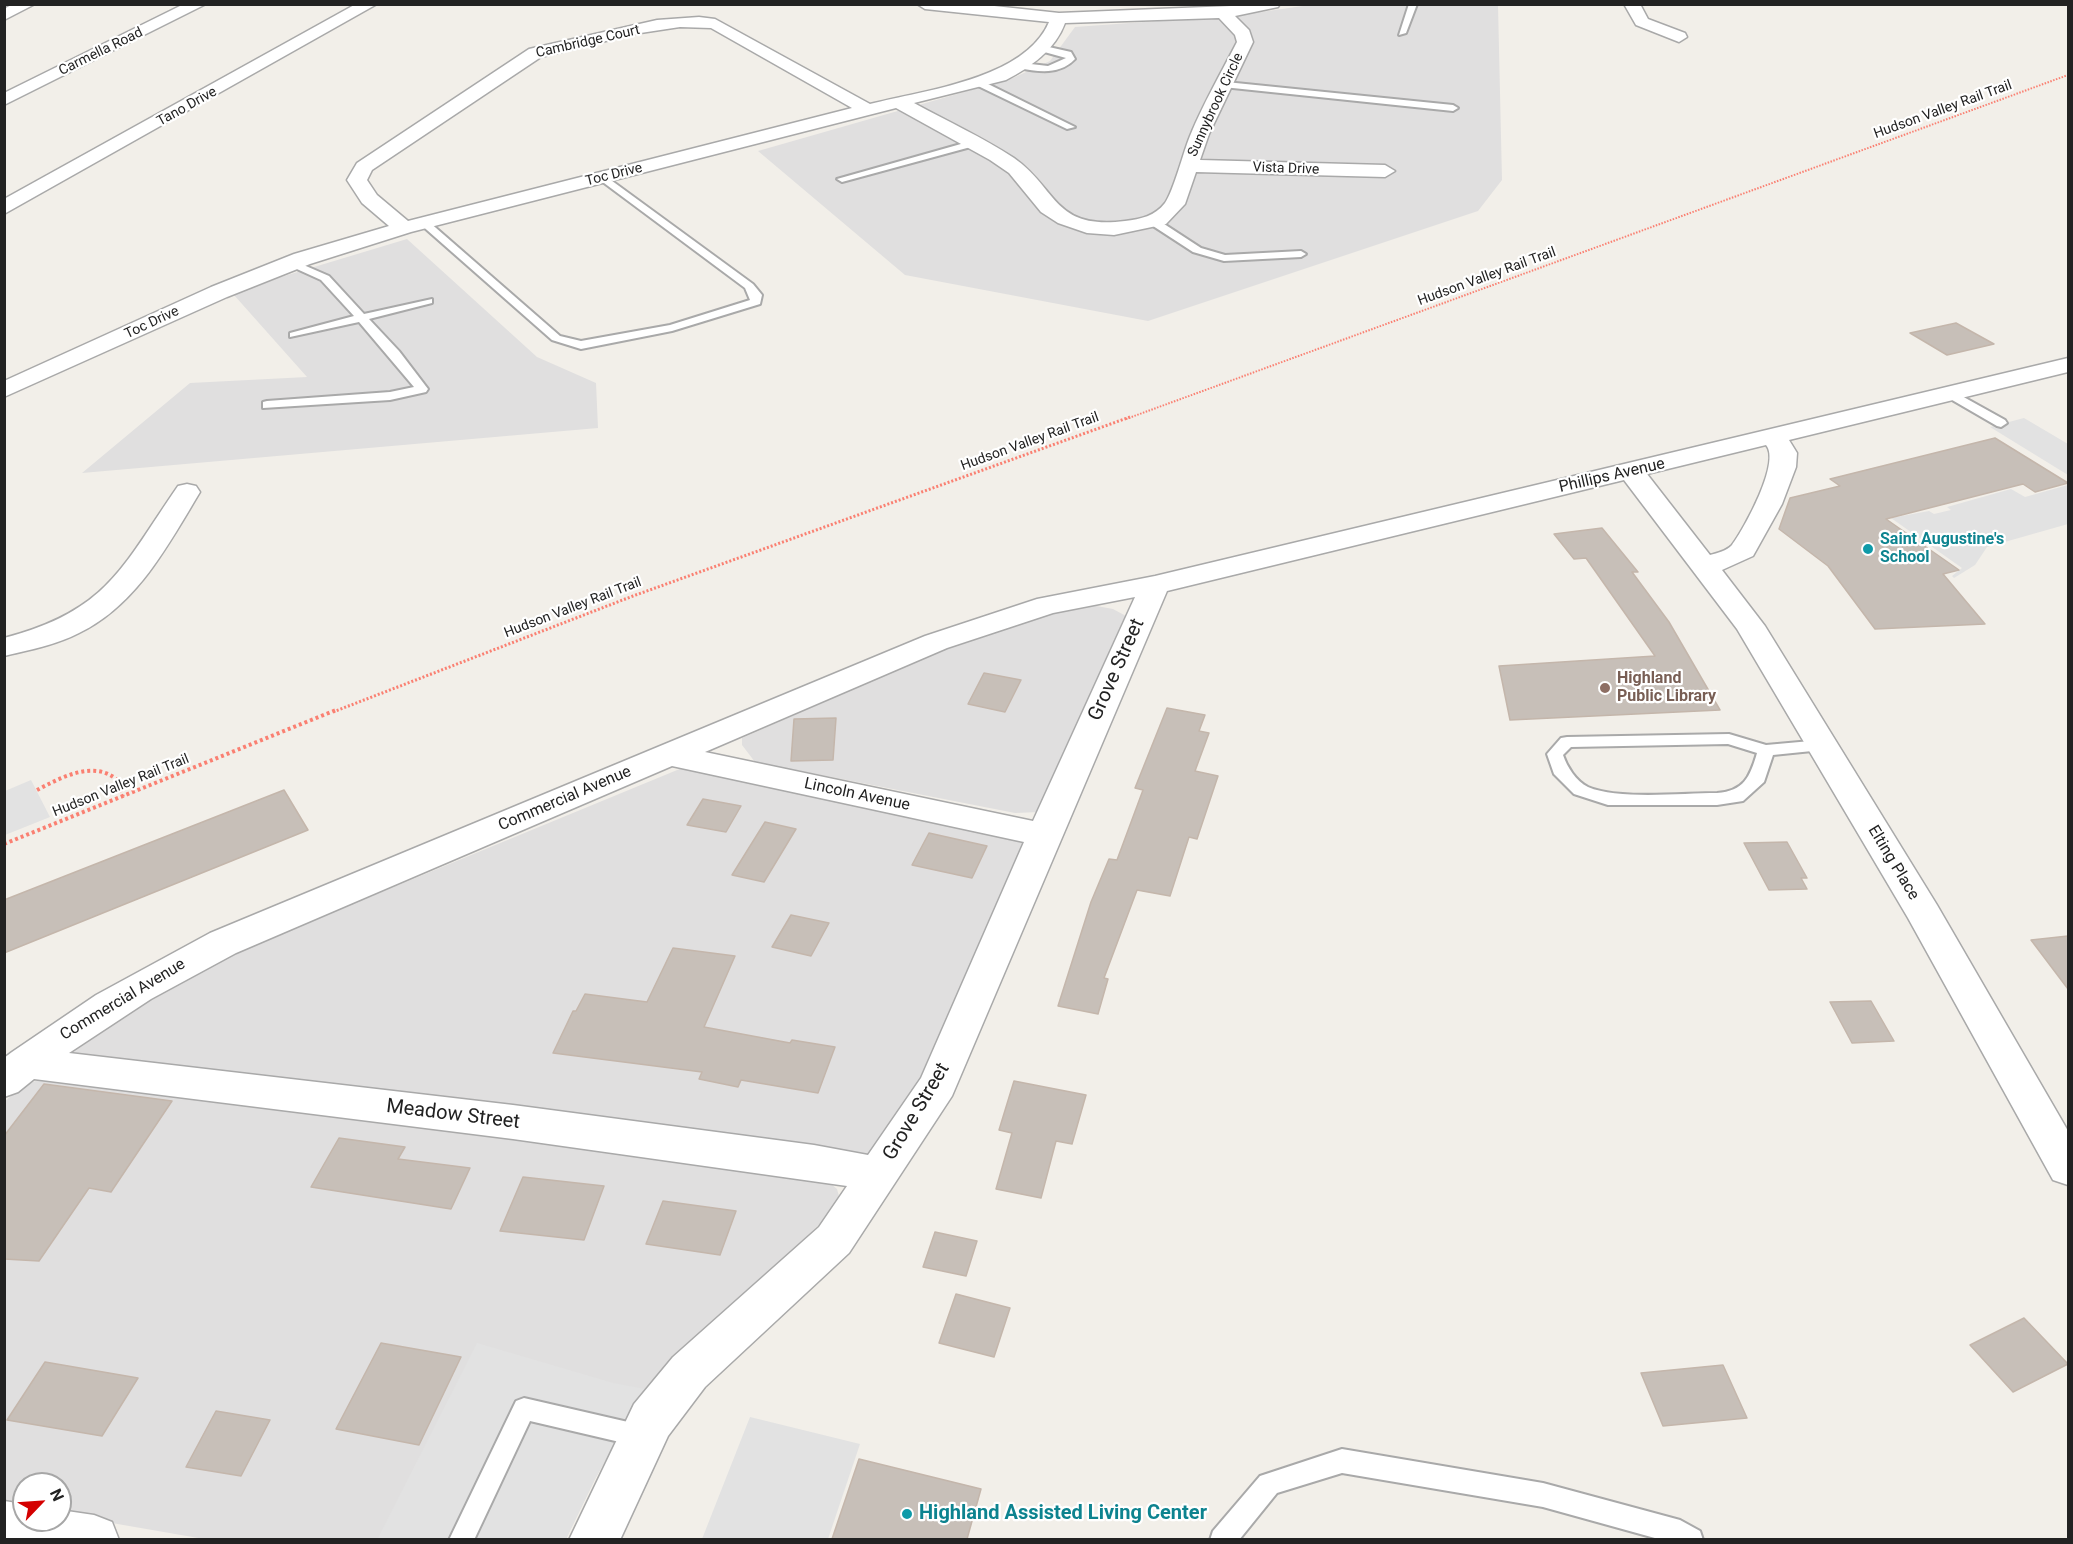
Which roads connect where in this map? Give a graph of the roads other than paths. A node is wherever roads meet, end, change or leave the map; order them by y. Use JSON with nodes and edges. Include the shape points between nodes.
{"nodes":[{"id":1,"x":27,"y":4,"type":"edge"},
{"id":2,"x":198,"y":4,"type":"edge"},
{"id":3,"x":369,"y":4,"type":"edge"},
{"id":4,"x":926,"y":4,"type":"edge"},
{"id":5,"x":1272,"y":4,"type":"edge"},
{"id":6,"x":1413,"y":4,"type":"edge"},
{"id":7,"x":1632,"y":4,"type":"edge"},
{"id":8,"x":1223,"y":13,"type":"junction"},
{"id":9,"x":4,"y":15,"type":"edge"},
{"id":10,"x":1059,"y":18,"type":"junction"},
{"id":11,"x":1402,"y":33,"type":"dead end"},
{"id":12,"x":1679,"y":37,"type":"dead end"},
{"id":13,"x":1040,"y":48,"type":"junction"},
{"id":14,"x":1022,"y":66,"type":"junction"},
{"id":15,"x":979,"y":83,"type":"junction"},
{"id":16,"x":1226,"y":85,"type":"junction"},
{"id":17,"x":4,"y":100,"type":"edge"},
{"id":18,"x":900,"y":103,"type":"junction"},
{"id":19,"x":1453,"y":108,"type":"dead end"},
{"id":20,"x":870,"y":111,"type":"junction"},
{"id":21,"x":1070,"y":127,"type":"dead end"},
{"id":22,"x":975,"y":143,"type":"junction"},
{"id":23,"x":1187,"y":166,"type":"junction"},
{"id":24,"x":1385,"y":171,"type":"dead end"},
{"id":25,"x":604,"y":178,"type":"junction"},
{"id":26,"x":842,"y":179,"type":"dead end"},
{"id":27,"x":4,"y":208,"type":"edge"},
{"id":28,"x":1154,"y":222,"type":"junction"},
{"id":29,"x":424,"y":223,"type":"junction"},
{"id":30,"x":404,"y":228,"type":"junction"},
{"id":31,"x":1301,"y":254,"type":"dead end"},
{"id":32,"x":292,"y":263,"type":"junction"},
{"id":33,"x":428,"y":301,"type":"dead end"},
{"id":34,"x":361,"y":317,"type":"junction"},
{"id":35,"x":294,"y":335,"type":"dead end"},
{"id":36,"x":2068,"y":365,"type":"edge"},
{"id":37,"x":4,"y":390,"type":"edge"},
{"id":38,"x":1951,"y":393,"type":"junction"},
{"id":39,"x":267,"y":405,"type":"dead end"},
{"id":40,"x":2001,"y":423,"type":"dead end"},
{"id":41,"x":1772,"y":437,"type":"junction"},
{"id":42,"x":1631,"y":471,"type":"junction"},
{"id":43,"x":188,"y":492,"type":"dead end"},
{"id":44,"x":1705,"y":567,"type":"junction"},
{"id":45,"x":1155,"y":585,"type":"junction"},
{"id":46,"x":4,"y":647,"type":"edge"},
{"id":47,"x":1822,"y":746,"type":"junction"},
{"id":48,"x":1766,"y":750,"type":"junction"},
{"id":49,"x":670,"y":754,"type":"junction"},
{"id":50,"x":1044,"y":835,"type":"junction"},
{"id":51,"x":15,"y":1072,"type":"edge"},
{"id":52,"x":2068,"y":1167,"type":"edge"},
{"id":53,"x":879,"y":1175,"type":"junction"},
{"id":54,"x":641,"y":1436,"type":"junction"},
{"id":55,"x":4,"y":1526,"type":"edge"},
{"id":56,"x":94,"y":1539,"type":"edge"},
{"id":57,"x":461,"y":1539,"type":"edge"},
{"id":58,"x":594,"y":1539,"type":"edge"},
{"id":59,"x":1222,"y":1539,"type":"edge"},
{"id":60,"x":1691,"y":1539,"type":"edge"}],
"edges":[{"from":1,"to":9,"type":"street"},
{"from":2,"to":17,"type":"street","name":"Carmella Road"},
{"from":3,"to":27,"type":"street","name":"Tano Drive"},
{"from":4,"to":10,"type":"street"},
{"from":5,"to":8,"type":"street"},
{"from":6,"to":11,"type":"lane"},
{"from":7,"to":12,"type":"street","via":[[1642,22]]},
{"from":8,"to":10,"type":"street"},
{"from":8,"to":16,"type":"street","name":"Sunnybrook Circle","via":[[1243,34],[1245,42]]},
{"from":10,"to":13,"type":"street","name":"Toc Drive"},
{"from":13,"to":14,"type":"street","name":"Toc Drive"},
{"from":13,"to":14,"type":"lane","via":[[1062,51],[1071,59],[1049,69]]},
{"from":14,"to":15,"type":"street","name":"Toc Drive"},
{"from":15,"to":18,"type":"street","name":"Toc Drive"},
{"from":15,"to":21,"type":"lane"},
{"from":16,"to":19,"type":"lane"},
{"from":16,"to":23,"type":"street","name":"Sunnybrook Circle"},
{"from":18,"to":20,"type":"street","name":"Toc Drive"},
{"from":18,"to":22,"type":"street"},
{"from":20,"to":25,"type":"street","name":"Toc Drive"},
{"from":20,"to":30,"type":"street","name":"Cambridge Court","via":[[704,21],[669,24],[549,49],[505,70],[359,173],[357,180],[369,199]]},
{"from":22,"to":26,"type":"lane"},
{"from":22,"to":28,"type":"street","via":[[1016,169],[1048,208],[1065,219],[1087,227],[1114,229]]},
{"from":23,"to":24,"type":"street","name":"Vista Drive"},
{"from":23,"to":28,"type":"street","name":"Sunnybrook Circle","via":[[1175,204]]},
{"from":25,"to":29,"type":"street","name":"Toc Drive"},
{"from":25,"to":29,"type":"lane","via":[[749,286],[756,302],[672,328],[581,345],[556,338]]},
{"from":28,"to":31,"type":"lane","via":[[1197,250],[1224,258]]},
{"from":29,"to":30,"type":"street","name":"Toc Drive"},
{"from":30,"to":32,"type":"street","name":"Toc Drive"},
{"from":32,"to":34,"type":"lane","via":[[324,278]]},
{"from":32,"to":37,"type":"street","name":"Toc Drive"},
{"from":33,"to":34,"type":"lane"},
{"from":34,"to":35,"type":"lane"},
{"from":34,"to":39,"type":"lane","via":[[422,389],[390,396]]},
{"from":36,"to":38,"type":"street","name":"Phillips Avenue"},
{"from":38,"to":40,"type":"lane"},
{"from":38,"to":41,"type":"street","name":"Phillips Avenue"},
{"from":41,"to":42,"type":"street","name":"Phillips Avenue"},
{"from":41,"to":44,"type":"street","via":[[1784,455],[1779,477],[1743,550]]},
{"from":42,"to":44,"type":"street","name":"Elting Place"},
{"from":42,"to":45,"type":"street","name":"Phillips Avenue"},
{"from":43,"to":46,"type":"street","via":[[136,573],[108,603],[70,627]]},
{"from":44,"to":47,"type":"street","name":"Elting Place","via":[[1750,626]]},
{"from":45,"to":49,"type":"street","name":"Commercial Avenue","via":[[1047,605],[936,642]]},
{"from":45,"to":50,"type":"street","name":"Grove Street"},
{"from":47,"to":48,"type":"lane"},
{"from":47,"to":52,"type":"street","name":"Elting Place","via":[[1924,914]]},
{"from":48,"to":48,"type":"lane","via":[[1758,778],[1737,797],[1608,799],[1580,790],[1560,770],[1555,754],[1566,742],[1730,739]]},
{"from":49,"to":50,"type":"street","name":"Lincoln Avenue"},
{"from":49,"to":51,"type":"street","name":"Commercial Avenue","via":[[223,943],[116,1000]]},
{"from":50,"to":53,"type":"street","name":"Grove Street","via":[[938,1085]]},
{"from":51,"to":53,"type":"street","name":"Meadow Street","via":[[513,1122],[814,1162]]},
{"from":53,"to":54,"type":"street","name":"Grove Street","via":[[834,1240],[689,1372]]},
{"from":54,"to":57,"type":"lane","via":[[524,1409]]},
{"from":54,"to":58,"type":"street","name":"Grove Street"},
{"from":55,"to":56,"type":"street"},
{"from":59,"to":60,"type":"lane","via":[[1269,1484],[1342,1461],[1543,1495],[1680,1532]]}]}
